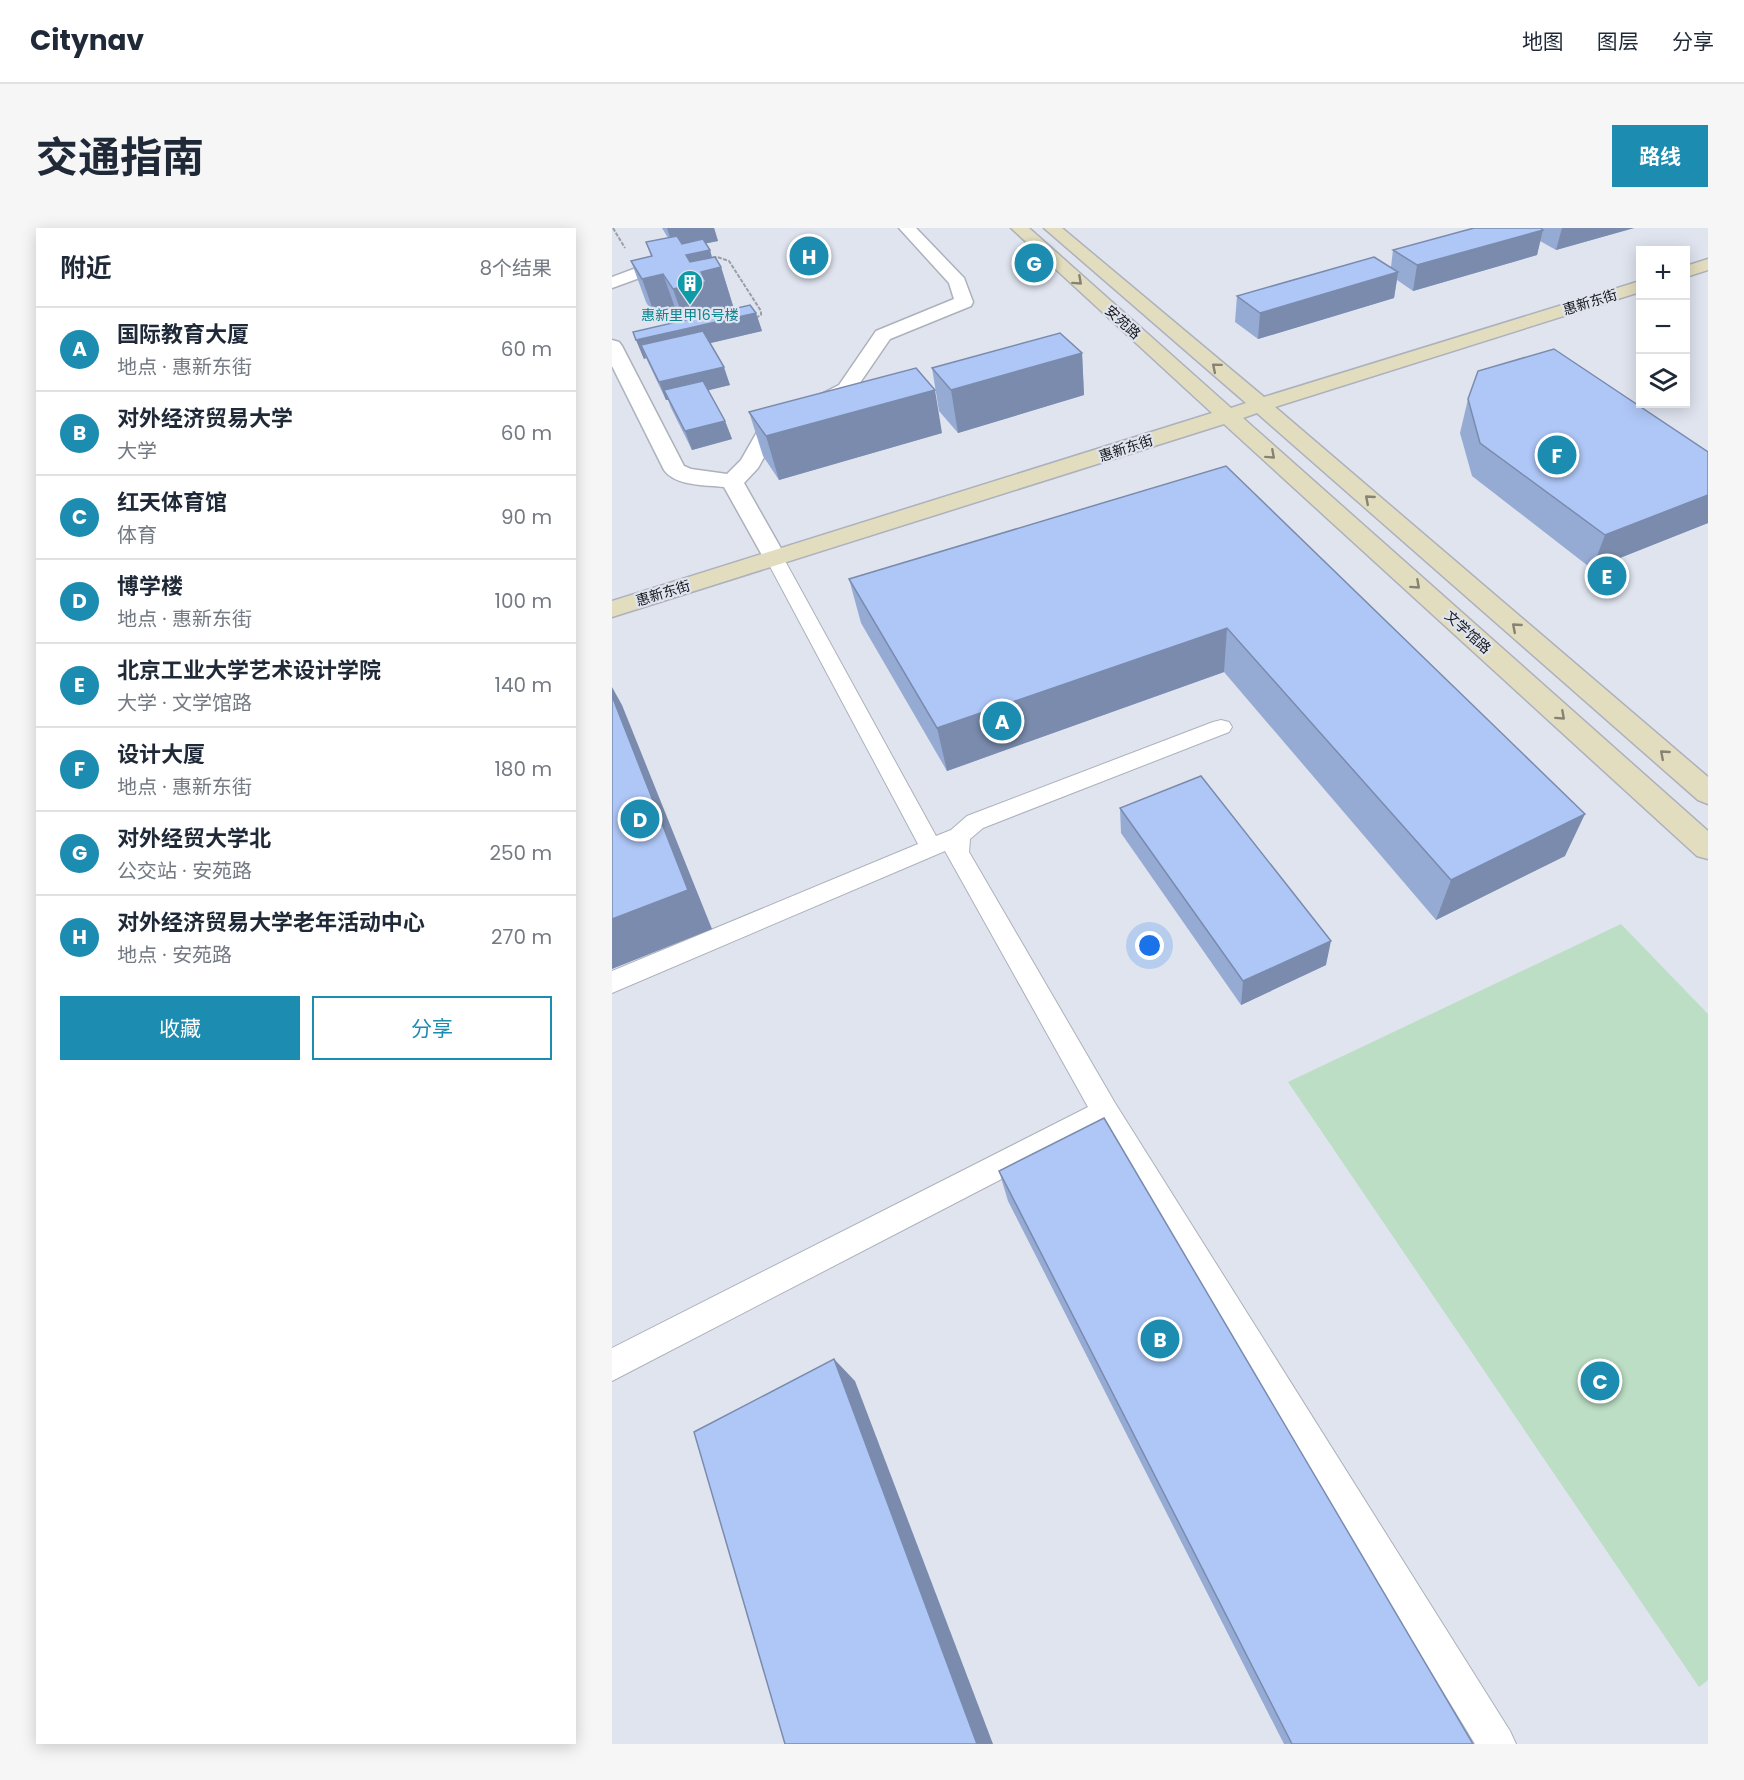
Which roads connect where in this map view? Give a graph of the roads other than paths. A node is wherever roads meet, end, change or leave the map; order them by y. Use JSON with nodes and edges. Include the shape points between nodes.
{"nodes":[{"id":1,"x":907,"y":228,"type":"edge"},
{"id":2,"x":1019,"y":228,"type":"edge"},
{"id":3,"x":1052,"y":228,"type":"edge"},
{"id":4,"x":1708,"y":264,"type":"edge"},
{"id":5,"x":1690,"y":271,"type":"edge"},
{"id":6,"x":639,"y":272,"type":"edge"},
{"id":7,"x":612,"y":283,"type":"edge"},
{"id":8,"x":1636,"y":288,"type":"edge"},
{"id":9,"x":612,"y":346,"type":"edge"},
{"id":10,"x":1261,"y":405,"type":"junction"},
{"id":11,"x":1227,"y":416,"type":"junction"},
{"id":12,"x":732,"y":482,"type":"junction"},
{"id":13,"x":775,"y":559,"type":"junction"},
{"id":14,"x":612,"y":609,"type":"edge"},
{"id":15,"x":1221,"y":727,"type":"dead end"},
{"id":16,"x":1708,"y":793,"type":"edge"},
{"id":17,"x":959,"y":836,"type":"junction"},
{"id":18,"x":931,"y":847,"type":"junction"},
{"id":19,"x":1708,"y":848,"type":"edge"},
{"id":20,"x":612,"y":982,"type":"edge"},
{"id":21,"x":1105,"y":1112,"type":"junction"},
{"id":22,"x":612,"y":1365,"type":"edge"},
{"id":23,"x":1497,"y":1744,"type":"edge"}],
"edges":[{"from":1,"to":12,"type":"street","via":[[958,282],[964,302],[883,335],[846,389],[769,430],[750,464]]},
{"from":2,"to":11,"type":"main road","name":"安苑路","one_way":true},
{"from":10,"to":3,"type":"main road","name":"安苑路","one_way":true},
{"from":4,"to":5,"type":"main road"},
{"from":6,"to":7,"type":"street"},
{"from":8,"to":10,"type":"main road","name":"惠新东街"},
{"from":9,"to":12,"type":"street","via":[[675,470]]},
{"from":10,"to":11,"type":"main road","name":"惠新东街"},
{"from":16,"to":10,"type":"main road","one_way":true},
{"from":11,"to":13,"type":"main road","name":"惠新东街"},
{"from":11,"to":19,"type":"main road","name":"文学馆路","one_way":true},
{"from":12,"to":13,"type":"street"},
{"from":13,"to":14,"type":"main road","name":"惠新东街"},
{"from":13,"to":18,"type":"lane"},
{"from":15,"to":17,"type":"lane","via":[[975,822]]},
{"from":17,"to":18,"type":"lane"},
{"from":17,"to":21,"type":"lane","via":[[957,852]]},
{"from":18,"to":20,"type":"lane"},
{"from":21,"to":22,"type":"lane"},
{"from":21,"to":23,"type":"lane"}]}
